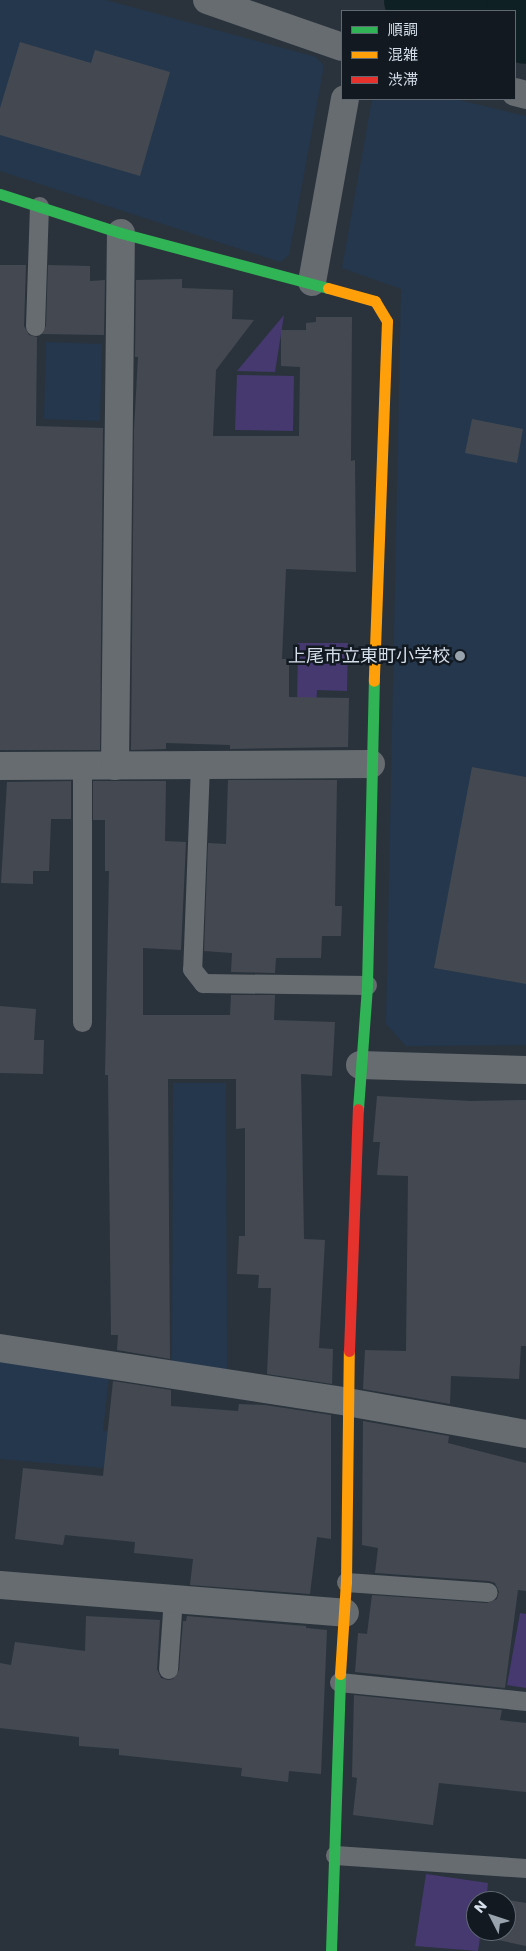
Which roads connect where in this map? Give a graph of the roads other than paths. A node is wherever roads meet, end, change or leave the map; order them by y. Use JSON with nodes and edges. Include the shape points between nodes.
{"nodes":[{"id":1,"x":206,"y":0,"type":"edge"},
{"id":2,"x":341,"y":47,"type":"edge"},
{"id":3,"x":345,"y":100,"type":"edge"},
{"id":4,"x":0,"y":194,"type":"edge"},
{"id":5,"x":39,"y":206,"type":"junction"},
{"id":6,"x":121,"y":233,"type":"junction"},
{"id":7,"x":312,"y":282,"type":"junction"},
{"id":8,"x":35,"y":326,"type":"dead end"},
{"id":9,"x":200,"y":764,"type":"junction"},
{"id":10,"x":370,"y":764,"type":"junction"},
{"id":11,"x":0,"y":766,"type":"edge"},
{"id":12,"x":82,"y":766,"type":"junction"},
{"id":13,"x":115,"y":766,"type":"junction"},
{"id":14,"x":367,"y":985,"type":"junction"},
{"id":15,"x":82,"y":1022,"type":"dead end"},
{"id":16,"x":360,"y":1064,"type":"junction"},
{"id":17,"x":526,"y":1070,"type":"edge"},
{"id":18,"x":0,"y":1348,"type":"edge"},
{"id":19,"x":347,"y":1402,"type":"junction"},
{"id":20,"x":526,"y":1434,"type":"edge"},
{"id":21,"x":346,"y":1582,"type":"junction"},
{"id":22,"x":0,"y":1585,"type":"edge"},
{"id":23,"x":488,"y":1592,"type":"dead end"},
{"id":24,"x":173,"y":1598,"type":"junction"},
{"id":25,"x":345,"y":1613,"type":"junction"},
{"id":26,"x":168,"y":1669,"type":"dead end"},
{"id":27,"x":339,"y":1682,"type":"junction"},
{"id":28,"x":526,"y":1701,"type":"edge"},
{"id":29,"x":334,"y":1855,"type":"junction"},
{"id":30,"x":526,"y":1868,"type":"edge"},
{"id":31,"x":332,"y":1951,"type":"edge"}],
"edges":[{"from":1,"to":2,"type":"street"},
{"from":3,"to":7,"type":"street"},
{"from":4,"to":5,"type":"street"},
{"from":5,"to":6,"type":"street"},
{"from":5,"to":8,"type":"lane"},
{"from":6,"to":7,"type":"street"},
{"from":6,"to":13,"type":"street"},
{"from":7,"to":10,"type":"street","via":[[375,301],[387,320]]},
{"from":9,"to":10,"type":"street"},
{"from":9,"to":13,"type":"street"},
{"from":9,"to":14,"type":"lane","via":[[192,969],[203,983]]},
{"from":10,"to":14,"type":"street"},
{"from":11,"to":12,"type":"street"},
{"from":12,"to":13,"type":"street"},
{"from":12,"to":15,"type":"lane"},
{"from":14,"to":16,"type":"street"},
{"from":16,"to":17,"type":"street"},
{"from":16,"to":19,"type":"street"},
{"from":18,"to":19,"type":"street"},
{"from":19,"to":20,"type":"street"},
{"from":19,"to":21,"type":"street"},
{"from":21,"to":23,"type":"lane"},
{"from":21,"to":25,"type":"street"},
{"from":22,"to":24,"type":"street"},
{"from":24,"to":25,"type":"street"},
{"from":24,"to":26,"type":"lane"},
{"from":25,"to":27,"type":"street"},
{"from":27,"to":28,"type":"lane"},
{"from":27,"to":29,"type":"street"},
{"from":29,"to":30,"type":"lane"},
{"from":29,"to":31,"type":"street"}]}
